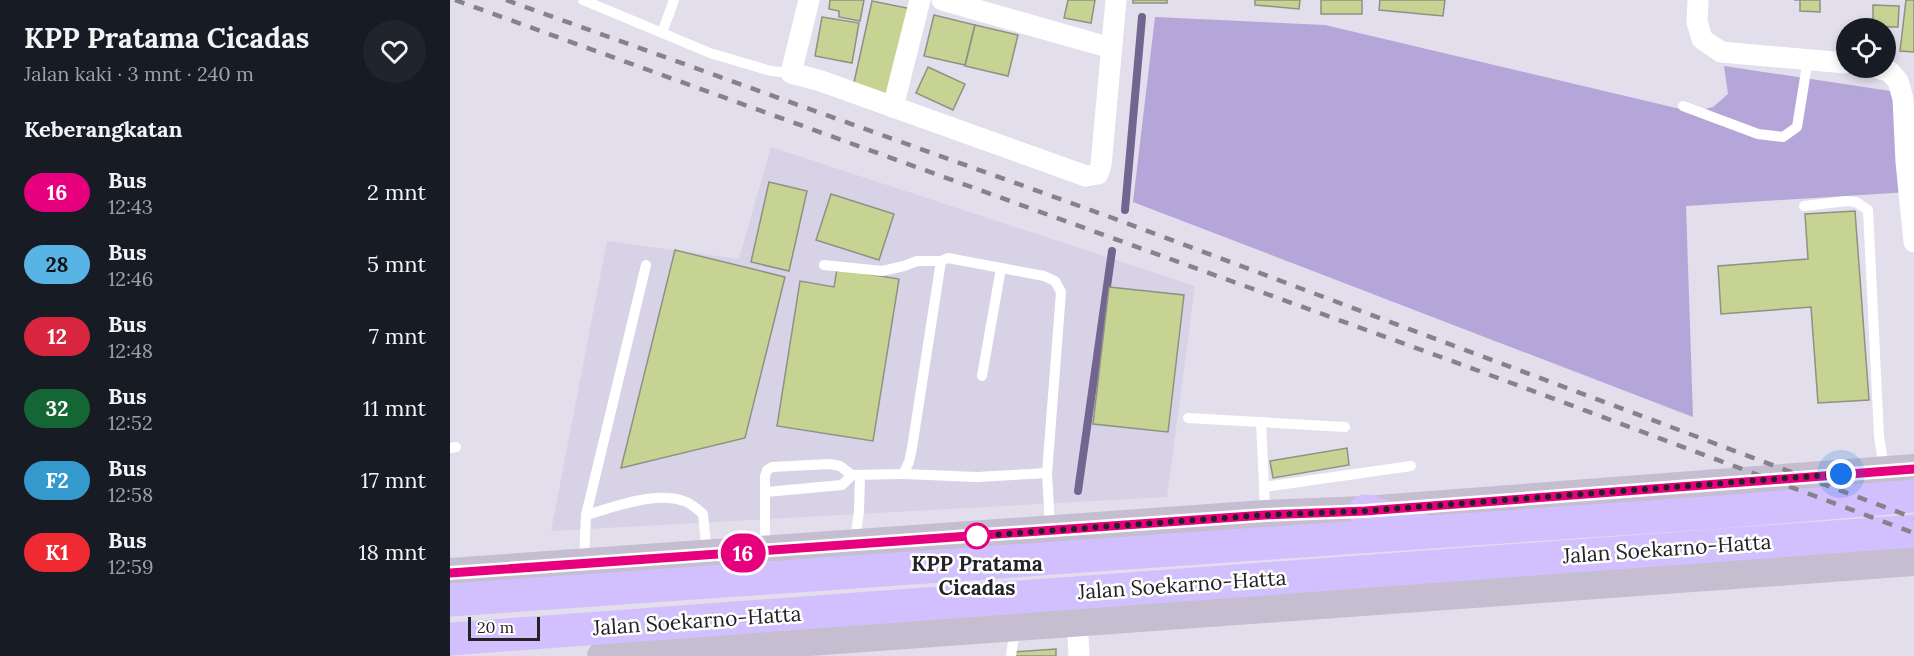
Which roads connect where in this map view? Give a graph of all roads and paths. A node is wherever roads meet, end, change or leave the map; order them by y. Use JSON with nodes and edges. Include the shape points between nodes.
{"nodes":[{"id":1,"x":583,"y":0,"type":"edge"},
{"id":2,"x":674,"y":0,"type":"edge"},
{"id":3,"x":809,"y":0,"type":"edge"},
{"id":4,"x":920,"y":0,"type":"edge"},
{"id":5,"x":942,"y":0,"type":"edge"},
{"id":6,"x":1116,"y":0,"type":"edge"},
{"id":7,"x":1698,"y":0,"type":"edge"},
{"id":8,"x":662,"y":33,"type":"junction"},
{"id":9,"x":1111,"y":48,"type":"junction"},
{"id":10,"x":1808,"y":59,"type":"junction"},
{"id":11,"x":1836,"y":62,"type":"edge"},
{"id":12,"x":791,"y":72,"type":"junction"},
{"id":13,"x":1895,"y":78,"type":"edge"},
{"id":14,"x":1908,"y":99,"type":"edge"},
{"id":15,"x":1683,"y":106,"type":"dead end"},
{"id":16,"x":893,"y":107,"type":"junction"},
{"id":17,"x":1910,"y":162,"type":"edge"},
{"id":18,"x":1804,"y":206,"type":"dead end"},
{"id":19,"x":1914,"y":242,"type":"edge"},
{"id":20,"x":942,"y":261,"type":"junction"},
{"id":21,"x":646,"y":265,"type":"dead end"},
{"id":22,"x":824,"y":265,"type":"dead end"},
{"id":23,"x":1000,"y":268,"type":"junction"},
{"id":24,"x":982,"y":376,"type":"dead end"},
{"id":25,"x":1188,"y":418,"type":"dead end"},
{"id":26,"x":1261,"y":422,"type":"junction"},
{"id":27,"x":1345,"y":427,"type":"dead end"},
{"id":28,"x":1411,"y":466,"type":"dead end"},
{"id":29,"x":1914,"y":469,"type":"edge"},
{"id":30,"x":1884,"y":471,"type":"junction"},
{"id":31,"x":1047,"y":473,"type":"junction"},
{"id":32,"x":903,"y":474,"type":"junction"},
{"id":33,"x":856,"y":476,"type":"junction"},
{"id":34,"x":766,"y":492,"type":"junction"},
{"id":35,"x":1914,"y":496,"type":"edge"},
{"id":36,"x":1265,"y":501,"type":"junction"},
{"id":37,"x":1365,"y":511,"type":"junction"},
{"id":38,"x":586,"y":515,"type":"junction"},
{"id":39,"x":1050,"y":531,"type":"junction"},
{"id":40,"x":1440,"y":531,"type":"junction"},
{"id":41,"x":1914,"y":531,"type":"edge"},
{"id":42,"x":854,"y":545,"type":"junction"},
{"id":43,"x":765,"y":551,"type":"junction"},
{"id":44,"x":707,"y":555,"type":"junction"},
{"id":45,"x":1914,"y":561,"type":"edge"},
{"id":46,"x":450,"y":573,"type":"edge"},
{"id":47,"x":584,"y":577,"type":"junction"},
{"id":48,"x":450,"y":600,"type":"edge"},
{"id":49,"x":1077,"y":621,"type":"junction"},
{"id":50,"x":1015,"y":625,"type":"junction"},
{"id":51,"x":523,"y":634,"type":"junction"},
{"id":52,"x":450,"y":639,"type":"edge"},
{"id":53,"x":728,"y":651,"type":"edge"},
{"id":54,"x":460,"y":656,"type":"edge"},
{"id":55,"x":602,"y":656,"type":"edge"},
{"id":56,"x":1011,"y":656,"type":"edge"},
{"id":57,"x":1079,"y":656,"type":"edge"}],
"edges":[{"from":1,"to":8,"type":"lane"},
{"from":2,"to":8,"type":"lane"},
{"from":3,"to":12,"type":"street"},
{"from":4,"to":16,"type":"street"},
{"from":5,"to":9,"type":"street"},
{"from":6,"to":9,"type":"street"},
{"from":7,"to":10,"type":"street","via":[[1697,22],[1702,39],[1721,52]]},
{"from":8,"to":12,"type":"lane","via":[[761,68]]},
{"from":9,"to":16,"type":"street","via":[[1098,174],[1086,176]]},
{"from":10,"to":11,"type":"street"},
{"from":10,"to":15,"type":"lane","via":[[1797,127],[1783,137],[1758,134]]},
{"from":12,"to":16,"type":"street"},
{"from":13,"to":14,"type":"street"},
{"from":14,"to":17,"type":"street"},
{"from":17,"to":19,"type":"street"},
{"from":18,"to":30,"type":"lane","via":[[1848,201],[1868,210]]},
{"from":20,"to":22,"type":"lane","via":[[917,261],[882,271]]},
{"from":20,"to":23,"type":"lane","via":[[948,258]]},
{"from":20,"to":32,"type":"lane","via":[[912,448]]},
{"from":21,"to":38,"type":"lane"},
{"from":23,"to":24,"type":"lane"},
{"from":23,"to":31,"type":"lane","via":[[1044,276],[1055,281],[1061,292]]},
{"from":25,"to":26,"type":"lane"},
{"from":26,"to":27,"type":"lane"},
{"from":26,"to":36,"type":"lane"},
{"from":28,"to":36,"type":"lane"},
{"from":29,"to":30,"type":"main road"},
{"from":30,"to":37,"type":"main road"},
{"from":31,"to":32,"type":"lane","via":[[977,477]]},
{"from":31,"to":39,"type":"lane"},
{"from":32,"to":33,"type":"lane"},
{"from":33,"to":34,"type":"lane","via":[[842,485]]},
{"from":33,"to":34,"type":"lane","via":[[829,464],[772,467],[765,476]]},
{"from":33,"to":42,"type":"lane","via":[[859,511]]},
{"from":34,"to":43,"type":"lane"},
{"from":35,"to":40,"type":"highway","name":"Jalan Soekarno-Hatta"},
{"from":36,"to":37,"type":"main road"},
{"from":36,"to":39,"type":"main road"},
{"from":37,"to":40,"type":"highway"},
{"from":38,"to":44,"type":"lane","via":[[643,500],[684,501],[703,514]]},
{"from":38,"to":47,"type":"lane"},
{"from":39,"to":42,"type":"main road"},
{"from":40,"to":47,"type":"highway","name":"Jalan Soekarno-Hatta"},
{"from":41,"to":51,"type":"highway","name":"Jalan Soekarno-Hatta"},
{"from":42,"to":43,"type":"main road"},
{"from":43,"to":44,"type":"main road"},
{"from":44,"to":47,"type":"main road"},
{"from":45,"to":49,"type":"main road","name":"Jalan Soekarno-Hatta"},
{"from":46,"to":47,"type":"main road"},
{"from":47,"to":48,"type":"highway","name":"Jalan Soekarno-Hatta"},
{"from":49,"to":50,"type":"main road","name":"Jalan Soekarno-Hatta"},
{"from":49,"to":57,"type":"street"},
{"from":50,"to":53,"type":"main road","name":"Jalan Soekarno-Hatta"},
{"from":50,"to":56,"type":"lane"},
{"from":51,"to":52,"type":"highway","name":"Jalan Soekarno-Hatta"},
{"from":51,"to":54,"type":"highway"},
{"from":53,"to":55,"type":"main road","name":"Jalan Soekarno-Hatta"}]}
